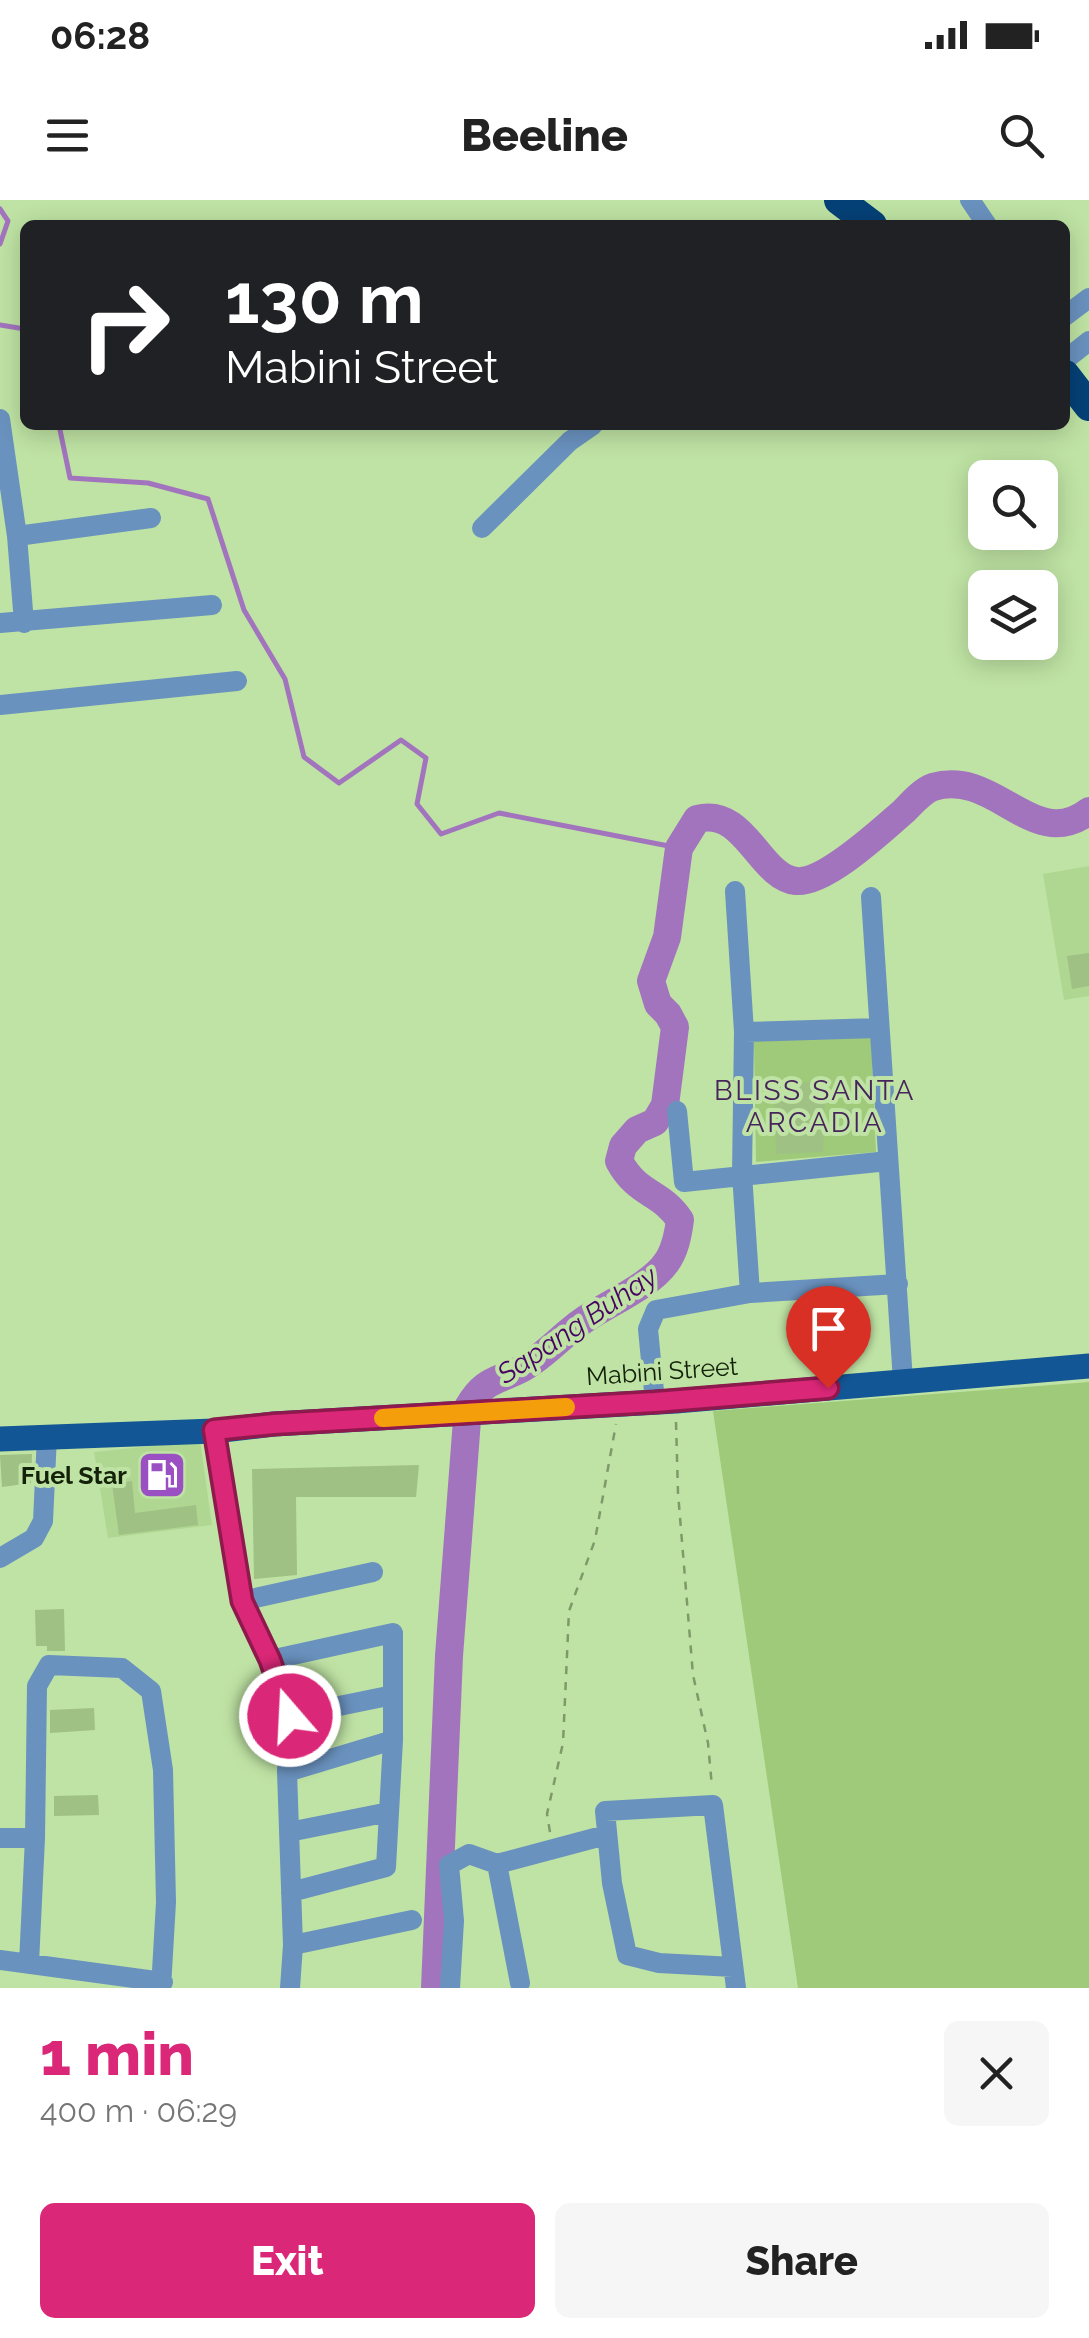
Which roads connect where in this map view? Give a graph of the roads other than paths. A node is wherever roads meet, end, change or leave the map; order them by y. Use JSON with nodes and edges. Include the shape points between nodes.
{"nodes":[{"id":1,"x":840,"y":200,"type":"edge"},
{"id":2,"x":866,"y":220,"type":"edge"},
{"id":3,"x":1070,"y":381,"type":"edge"},
{"id":4,"x":1089,"y":406,"type":"edge"},
{"id":5,"x":0,"y":419,"type":"edge"},
{"id":6,"x":586,"y":430,"type":"edge"},
{"id":7,"x":151,"y":518,"type":"dead end"},
{"id":8,"x":482,"y":528,"type":"dead end"},
{"id":9,"x":17,"y":536,"type":"junction"},
{"id":10,"x":212,"y":604,"type":"dead end"},
{"id":11,"x":24,"y":622,"type":"junction"},
{"id":12,"x":0,"y":623,"type":"edge"},
{"id":13,"x":236,"y":681,"type":"dead end"},
{"id":14,"x":0,"y":705,"type":"edge"},
{"id":15,"x":735,"y":891,"type":"dead end"},
{"id":16,"x":871,"y":897,"type":"dead end"},
{"id":17,"x":878,"y":1028,"type":"junction"},
{"id":18,"x":744,"y":1032,"type":"junction"},
{"id":19,"x":677,"y":1111,"type":"dead end"},
{"id":20,"x":888,"y":1161,"type":"junction"},
{"id":21,"x":742,"y":1174,"type":"junction"},
{"id":22,"x":898,"y":1284,"type":"junction"},
{"id":23,"x":750,"y":1294,"type":"junction"},
{"id":24,"x":1089,"y":1366,"type":"edge"},
{"id":25,"x":903,"y":1381,"type":"junction"},
{"id":26,"x":655,"y":1402,"type":"junction"},
{"id":27,"x":214,"y":1430,"type":"junction"},
{"id":28,"x":47,"y":1436,"type":"junction"},
{"id":29,"x":0,"y":1439,"type":"edge"},
{"id":30,"x":34,"y":1538,"type":"junction"},
{"id":31,"x":0,"y":1540,"type":"edge"},
{"id":32,"x":0,"y":1558,"type":"edge"},
{"id":33,"x":373,"y":1572,"type":"dead end"},
{"id":34,"x":242,"y":1601,"type":"junction"},
{"id":35,"x":270,"y":1660,"type":"junction"},
{"id":36,"x":393,"y":1695,"type":"junction"},
{"id":37,"x":290,"y":1716,"type":"junction"},
{"id":38,"x":392,"y":1740,"type":"junction"},
{"id":39,"x":287,"y":1772,"type":"junction"},
{"id":40,"x":389,"y":1812,"type":"junction"},
{"id":41,"x":289,"y":1832,"type":"junction"},
{"id":42,"x":606,"y":1835,"type":"junction"},
{"id":43,"x":0,"y":1838,"type":"edge"},
{"id":44,"x":35,"y":1838,"type":"junction"},
{"id":45,"x":497,"y":1864,"type":"junction"},
{"id":46,"x":290,"y":1892,"type":"junction"},
{"id":47,"x":412,"y":1920,"type":"dead end"},
{"id":48,"x":293,"y":1944,"type":"junction"},
{"id":49,"x":0,"y":1960,"type":"edge"},
{"id":50,"x":29,"y":1963,"type":"junction"},
{"id":51,"x":734,"y":1977,"type":"edge"},
{"id":52,"x":520,"y":1983,"type":"dead end"},
{"id":53,"x":162,"y":1985,"type":"edge"},
{"id":54,"x":290,"y":1988,"type":"edge"},
{"id":55,"x":450,"y":1988,"type":"edge"}],
"edges":[{"from":1,"to":2,"type":"highway"},
{"from":3,"to":4,"type":"highway"},
{"from":5,"to":9,"type":"street"},
{"from":6,"to":8,"type":"street"},
{"from":7,"to":9,"type":"street"},
{"from":9,"to":11,"type":"street"},
{"from":10,"to":11,"type":"street"},
{"from":11,"to":12,"type":"street"},
{"from":13,"to":14,"type":"street"},
{"from":15,"to":18,"type":"street"},
{"from":16,"to":17,"type":"street"},
{"from":17,"to":18,"type":"street"},
{"from":17,"to":20,"type":"street"},
{"from":18,"to":21,"type":"street"},
{"from":19,"to":21,"type":"street","via":[[684,1182]]},
{"from":20,"to":21,"type":"street"},
{"from":20,"to":22,"type":"street"},
{"from":21,"to":23,"type":"street"},
{"from":22,"to":23,"type":"street"},
{"from":22,"to":25,"type":"street"},
{"from":23,"to":26,"type":"street","via":[[656,1310],[648,1329]]},
{"from":24,"to":25,"type":"main road","name":"Mabini Street"},
{"from":25,"to":26,"type":"main road","name":"Mabini Street"},
{"from":26,"to":27,"type":"main road","name":"Mabini Street"},
{"from":27,"to":28,"type":"main road","name":"Mabini Street"},
{"from":27,"to":34,"type":"street"},
{"from":28,"to":29,"type":"main road","name":"Mabini Street"},
{"from":28,"to":30,"type":"street","via":[[42,1521]]},
{"from":30,"to":31,"type":"street"},
{"from":30,"to":32,"type":"street"},
{"from":33,"to":34,"type":"street"},
{"from":34,"to":35,"type":"street"},
{"from":35,"to":36,"type":"street","via":[[393,1632]]},
{"from":35,"to":37,"type":"street"},
{"from":36,"to":37,"type":"street"},
{"from":36,"to":38,"type":"street"},
{"from":37,"to":39,"type":"street"},
{"from":38,"to":39,"type":"street"},
{"from":38,"to":40,"type":"street"},
{"from":39,"to":41,"type":"street"},
{"from":40,"to":41,"type":"street"},
{"from":40,"to":46,"type":"street","via":[[386,1867]]},
{"from":41,"to":46,"type":"street"},
{"from":42,"to":45,"type":"street"},
{"from":42,"to":51,"type":"street","via":[[627,1955]]},
{"from":42,"to":51,"type":"street","via":[[604,1811],[713,1805]]},
{"from":43,"to":44,"type":"street"},
{"from":44,"to":50,"type":"street"},
{"from":44,"to":53,"type":"street","via":[[37,1686],[49,1665],[122,1668],[151,1692],[163,1770]]},
{"from":45,"to":52,"type":"street"},
{"from":45,"to":55,"type":"street","via":[[469,1854],[450,1865]]},
{"from":46,"to":48,"type":"street"},
{"from":47,"to":48,"type":"street"},
{"from":48,"to":54,"type":"street"},
{"from":49,"to":50,"type":"street"},
{"from":50,"to":53,"type":"street"}]}
